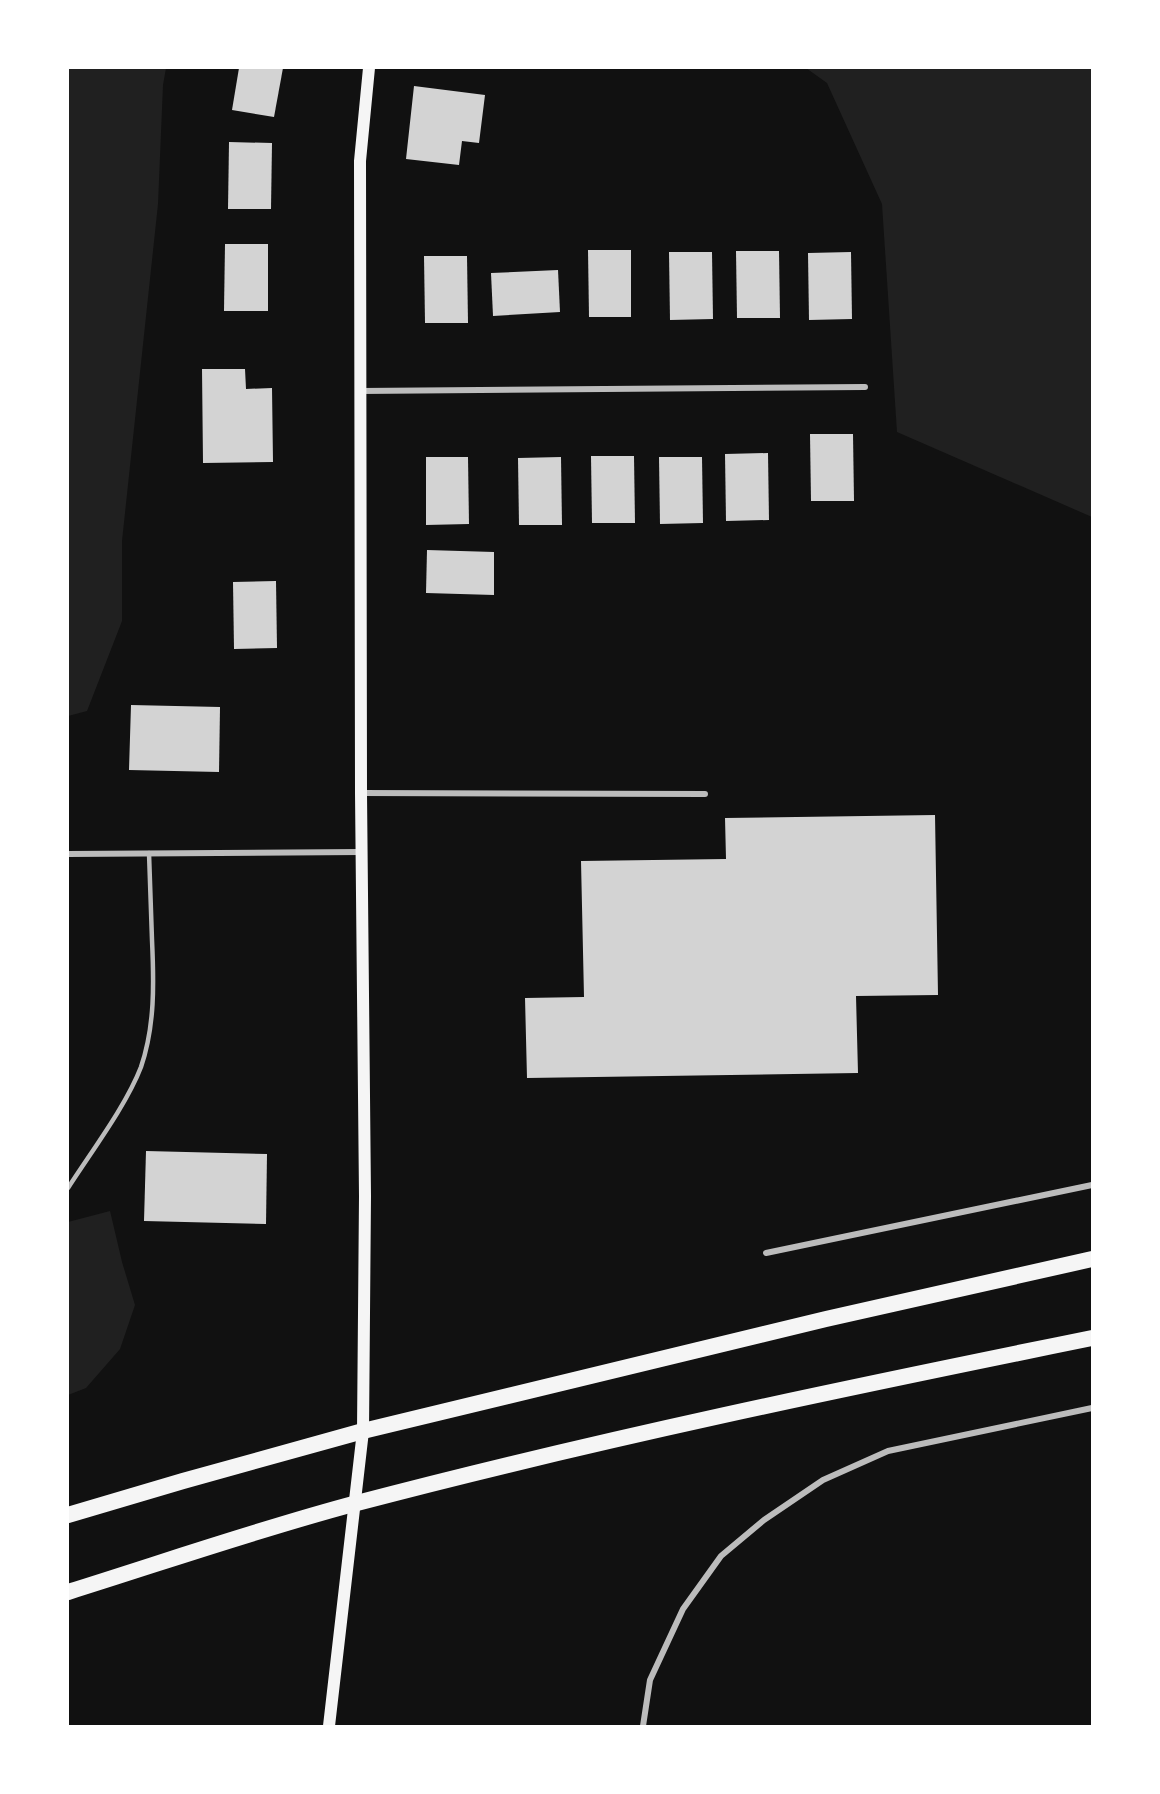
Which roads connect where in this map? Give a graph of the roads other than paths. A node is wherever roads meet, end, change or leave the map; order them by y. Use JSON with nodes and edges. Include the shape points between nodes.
{"nodes":[{"id":1,"x":369,"y":68,"type":"edge"},
{"id":2,"x":865,"y":387,"type":"dead end"},
{"id":3,"x":359,"y":391,"type":"junction"},
{"id":4,"x":361,"y":793,"type":"junction"},
{"id":5,"x":705,"y":794,"type":"dead end"},
{"id":6,"x":361,"y":852,"type":"junction"},
{"id":7,"x":149,"y":853,"type":"junction"},
{"id":8,"x":68,"y":854,"type":"edge"},
{"id":9,"x":1092,"y":1185,"type":"edge"},
{"id":10,"x":68,"y":1188,"type":"edge"},
{"id":11,"x":766,"y":1253,"type":"dead end"},
{"id":12,"x":1092,"y":1259,"type":"edge"},
{"id":13,"x":1092,"y":1338,"type":"edge"},
{"id":14,"x":1092,"y":1408,"type":"edge"},
{"id":15,"x":363,"y":1431,"type":"junction"},
{"id":16,"x":355,"y":1504,"type":"junction"},
{"id":17,"x":68,"y":1515,"type":"edge"},
{"id":18,"x":68,"y":1592,"type":"edge"},
{"id":19,"x":329,"y":1726,"type":"edge"},
{"id":20,"x":643,"y":1726,"type":"edge"}],
"edges":[{"from":1,"to":3,"type":"main road","via":[[360,161]]},
{"from":2,"to":3,"type":"street"},
{"from":3,"to":4,"type":"main road"},
{"from":4,"to":5,"type":"street"},
{"from":4,"to":6,"type":"main road"},
{"from":6,"to":7,"type":"street"},
{"from":6,"to":15,"type":"main road"},
{"from":7,"to":8,"type":"street"},
{"from":7,"to":10,"type":"lane","via":[[153,992],[147,1048],[127,1096]]},
{"from":9,"to":11,"type":"street"},
{"from":12,"to":15,"type":"highway"},
{"from":13,"to":16,"type":"highway","via":[[634,1436]]},
{"from":14,"to":20,"type":"street","via":[[888,1450],[823,1480],[764,1520],[721,1556],[683,1609],[650,1680]]},
{"from":15,"to":16,"type":"main road"},
{"from":15,"to":17,"type":"highway"},
{"from":16,"to":18,"type":"highway"},
{"from":16,"to":19,"type":"main road"}]}
